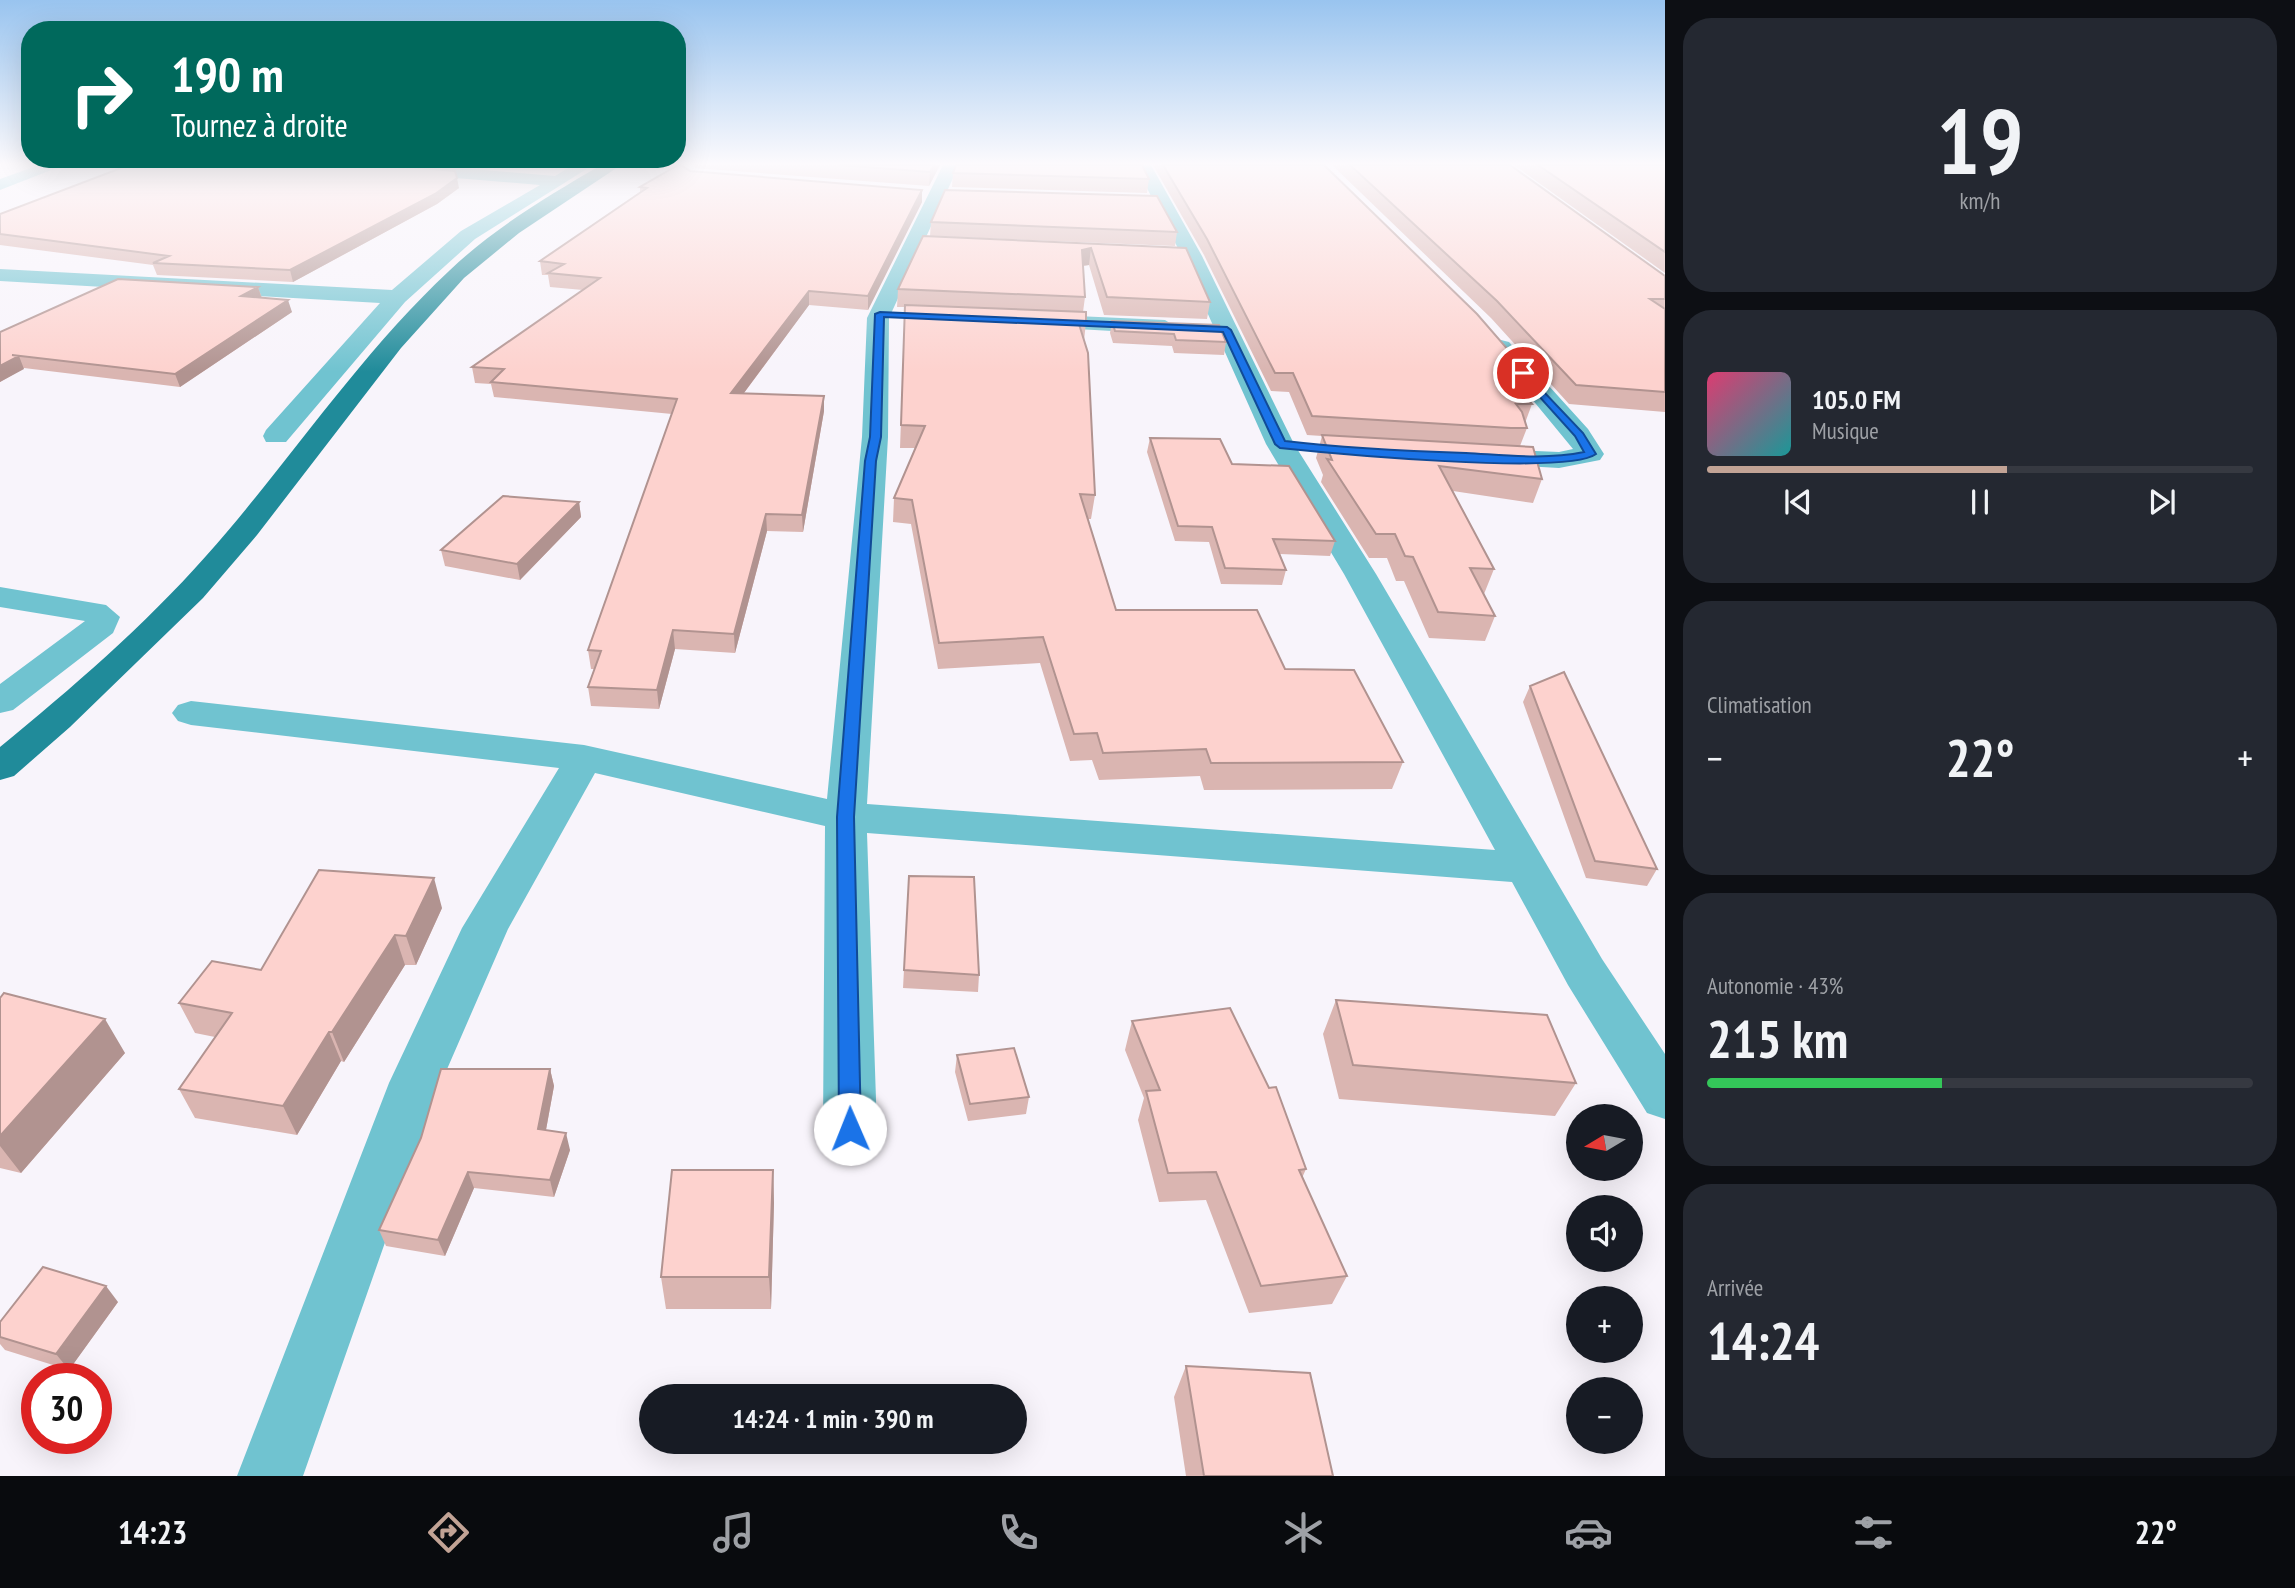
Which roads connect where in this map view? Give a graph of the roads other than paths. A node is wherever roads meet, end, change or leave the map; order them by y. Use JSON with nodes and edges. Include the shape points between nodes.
{"nodes":[{"id":1,"x":470,"y":234,"type":"edge"},
{"id":2,"x":507,"y":234,"type":"edge"},
{"id":3,"x":928,"y":234,"type":"edge"},
{"id":4,"x":1167,"y":234,"type":"edge"},
{"id":5,"x":0,"y":275,"type":"edge"},
{"id":6,"x":397,"y":297,"type":"junction"},
{"id":7,"x":1006,"y":320,"type":"edge"},
{"id":8,"x":1204,"y":329,"type":"junction"},
{"id":9,"x":1489,"y":334,"type":"edge"},
{"id":10,"x":276,"y":436,"type":"dead end"},
{"id":11,"x":1280,"y":444,"type":"junction"},
{"id":12,"x":1315,"y":448,"type":"dead end"},
{"id":13,"x":1463,"y":456,"type":"edge"},
{"id":14,"x":0,"y":597,"type":"edge"},
{"id":15,"x":0,"y":702,"type":"edge"},
{"id":16,"x":191,"y":713,"type":"dead end"},
{"id":17,"x":584,"y":758,"type":"junction"},
{"id":18,"x":0,"y":767,"type":"edge"},
{"id":19,"x":846,"y":817,"type":"junction"},
{"id":20,"x":1527,"y":868,"type":"junction"},
{"id":21,"x":1665,"y":1097,"type":"edge"},
{"id":22,"x":850,"y":1129,"type":"dead end"},
{"id":23,"x":271,"y":1476,"type":"edge"}],
"edges":[{"from":1,"to":6,"type":"street"},
{"from":2,"to":18,"type":"main road","via":[[457,274],[401,335],[215,564],[88,695]]},
{"from":3,"to":19,"type":"street","via":[[894,315],[871,461]]},
{"from":4,"to":8,"type":"street"},
{"from":5,"to":6,"type":"street"},
{"from":6,"to":10,"type":"street"},
{"from":7,"to":8,"type":"street"},
{"from":8,"to":11,"type":"street"},
{"from":9,"to":13,"type":"street","via":[[1579,435],[1590,454],[1559,460]]},
{"from":11,"to":12,"type":"street"},
{"from":11,"to":20,"type":"street","via":[[1360,574]]},
{"from":14,"to":15,"type":"street","via":[[103,617],[102,626]]},
{"from":16,"to":17,"type":"street"},
{"from":17,"to":19,"type":"street"},
{"from":17,"to":23,"type":"street","via":[[485,928],[415,1083]]},
{"from":19,"to":20,"type":"street"},
{"from":19,"to":22,"type":"street"},
{"from":20,"to":21,"type":"street","via":[[1585,972]]}]}
